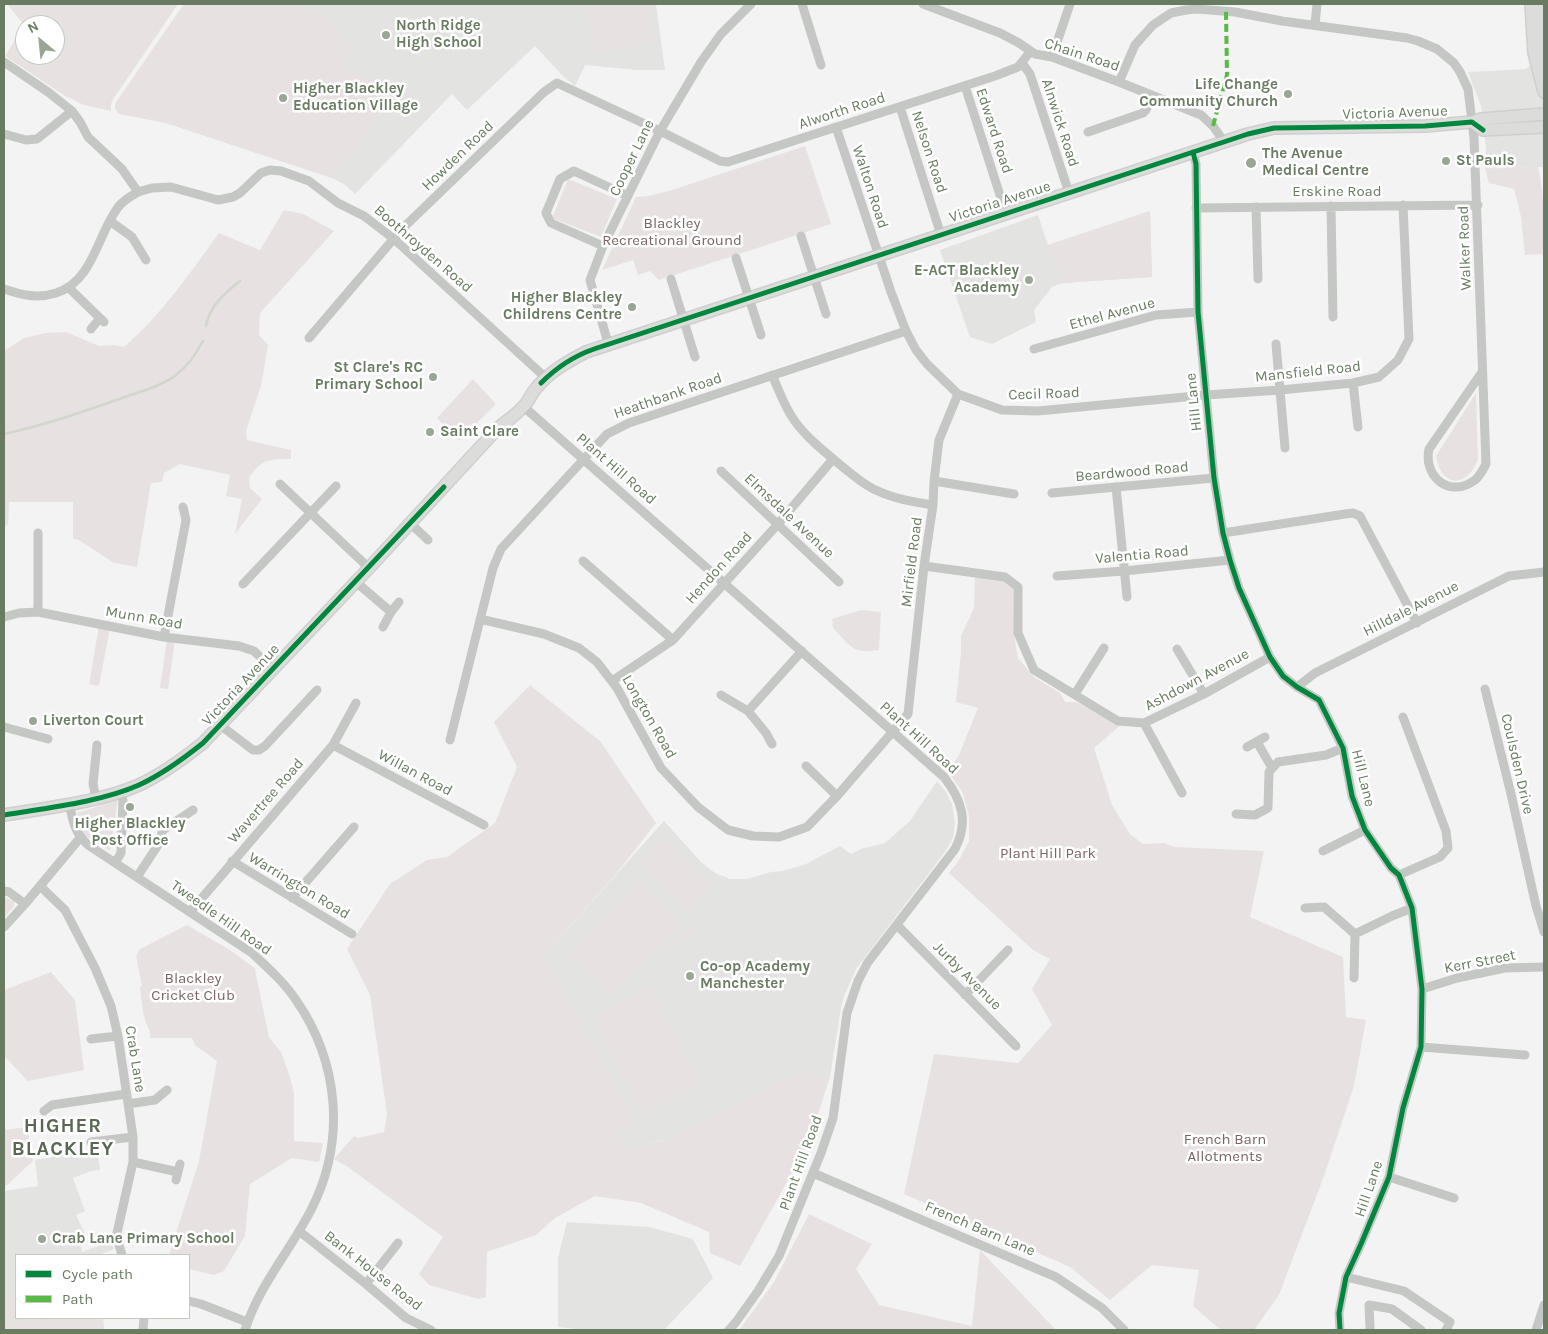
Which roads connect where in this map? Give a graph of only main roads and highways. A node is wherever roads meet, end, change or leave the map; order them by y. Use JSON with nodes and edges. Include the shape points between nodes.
{"nodes":[{"id":1,"x":1531,"y":4,"type":"edge"},
{"id":2,"x":1541,"y":4,"type":"edge"},
{"id":3,"x":1544,"y":48,"type":"edge"},
{"id":4,"x":1544,"y":92,"type":"edge"},
{"id":5,"x":1544,"y":114,"type":"edge"},
{"id":6,"x":1472,"y":122,"type":"junction"},
{"id":7,"x":1544,"y":126,"type":"edge"},
{"id":8,"x":4,"y":815,"type":"edge"}],
"edges":[{"from":1,"to":4,"type":"main road","via":[[1534,53]]},
{"from":2,"to":3,"type":"main road"},
{"from":3,"to":4,"type":"main road"},
{"from":5,"to":6,"type":"main road","name":"Victoria Avenue"},
{"from":6,"to":7,"type":"main road","name":"Victoria Avenue","via":[[1483,130]]},
{"from":6,"to":8,"type":"main road","name":"Victoria Avenue","via":[[1424,126],[1274,128],[1248,134],[586,352],[546,378],[533,391],[524,407],[496,430],[204,743],[153,778],[120,792]]}]}
